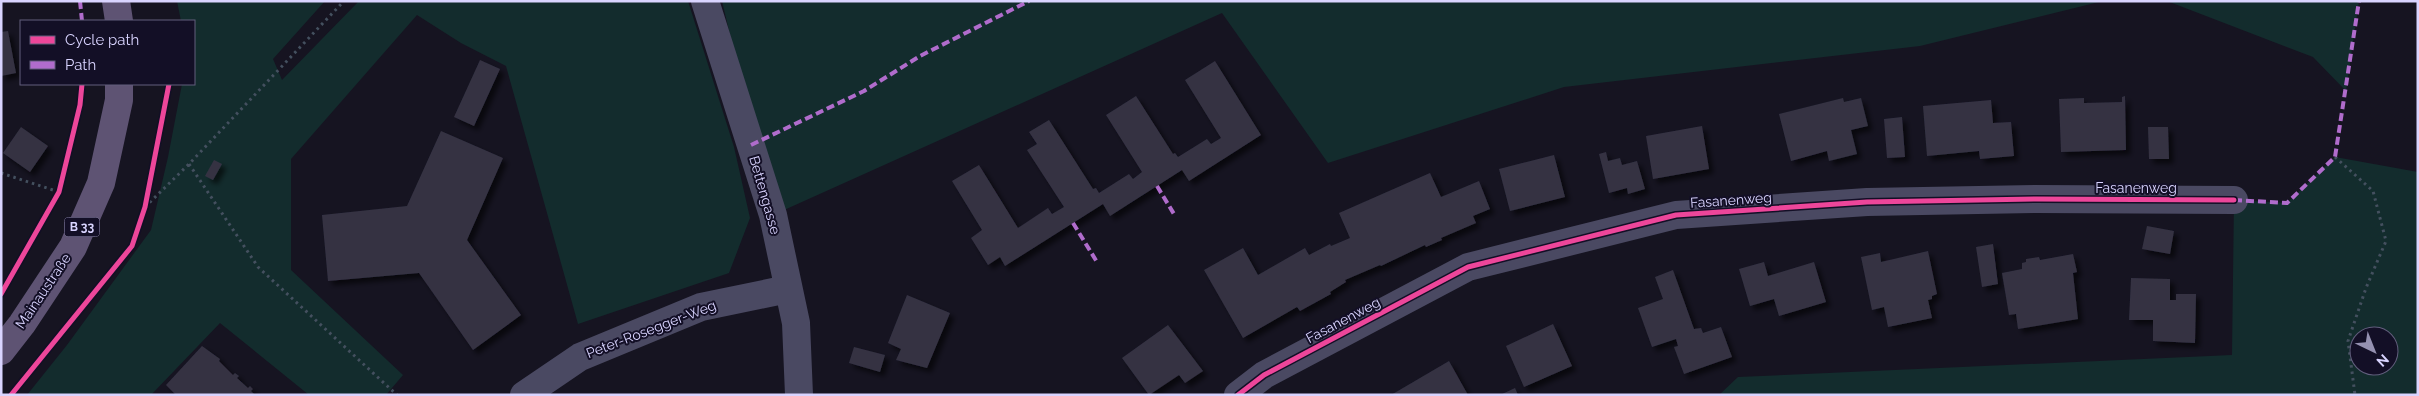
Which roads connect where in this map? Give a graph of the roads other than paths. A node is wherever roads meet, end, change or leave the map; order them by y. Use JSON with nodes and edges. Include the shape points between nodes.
{"nodes":[{"id":1,"x":116,"y":1,"type":"edge"},
{"id":2,"x":705,"y":1,"type":"edge"},
{"id":3,"x":119,"y":20,"type":"edge"},
{"id":4,"x":119,"y":85,"type":"edge"},
{"id":5,"x":2234,"y":200,"type":"dead end"},
{"id":6,"x":788,"y":289,"type":"junction"},
{"id":7,"x":1,"y":351,"type":"edge"},
{"id":8,"x":524,"y":395,"type":"edge"},
{"id":9,"x":800,"y":395,"type":"edge"},
{"id":10,"x":1238,"y":395,"type":"edge"}],
"edges":[{"from":1,"to":3,"type":"main road"},
{"from":2,"to":6,"type":"street","name":"Bettengasse","via":[[773,215]]},
{"from":4,"to":7,"type":"main road","name":"Mainaustraße","number":"B 33","via":[[119,100],[101,183],[73,247]]},
{"from":5,"to":10,"type":"street","name":"Fasanenweg","via":[[1867,202],[1676,215],[1468,267],[1264,375]]},
{"from":6,"to":8,"type":"street","name":"Peter-Rosegger-Weg","via":[[701,307],[580,357]]},
{"from":6,"to":9,"type":"street","name":"Bettengasse","via":[[796,323]]}]}
